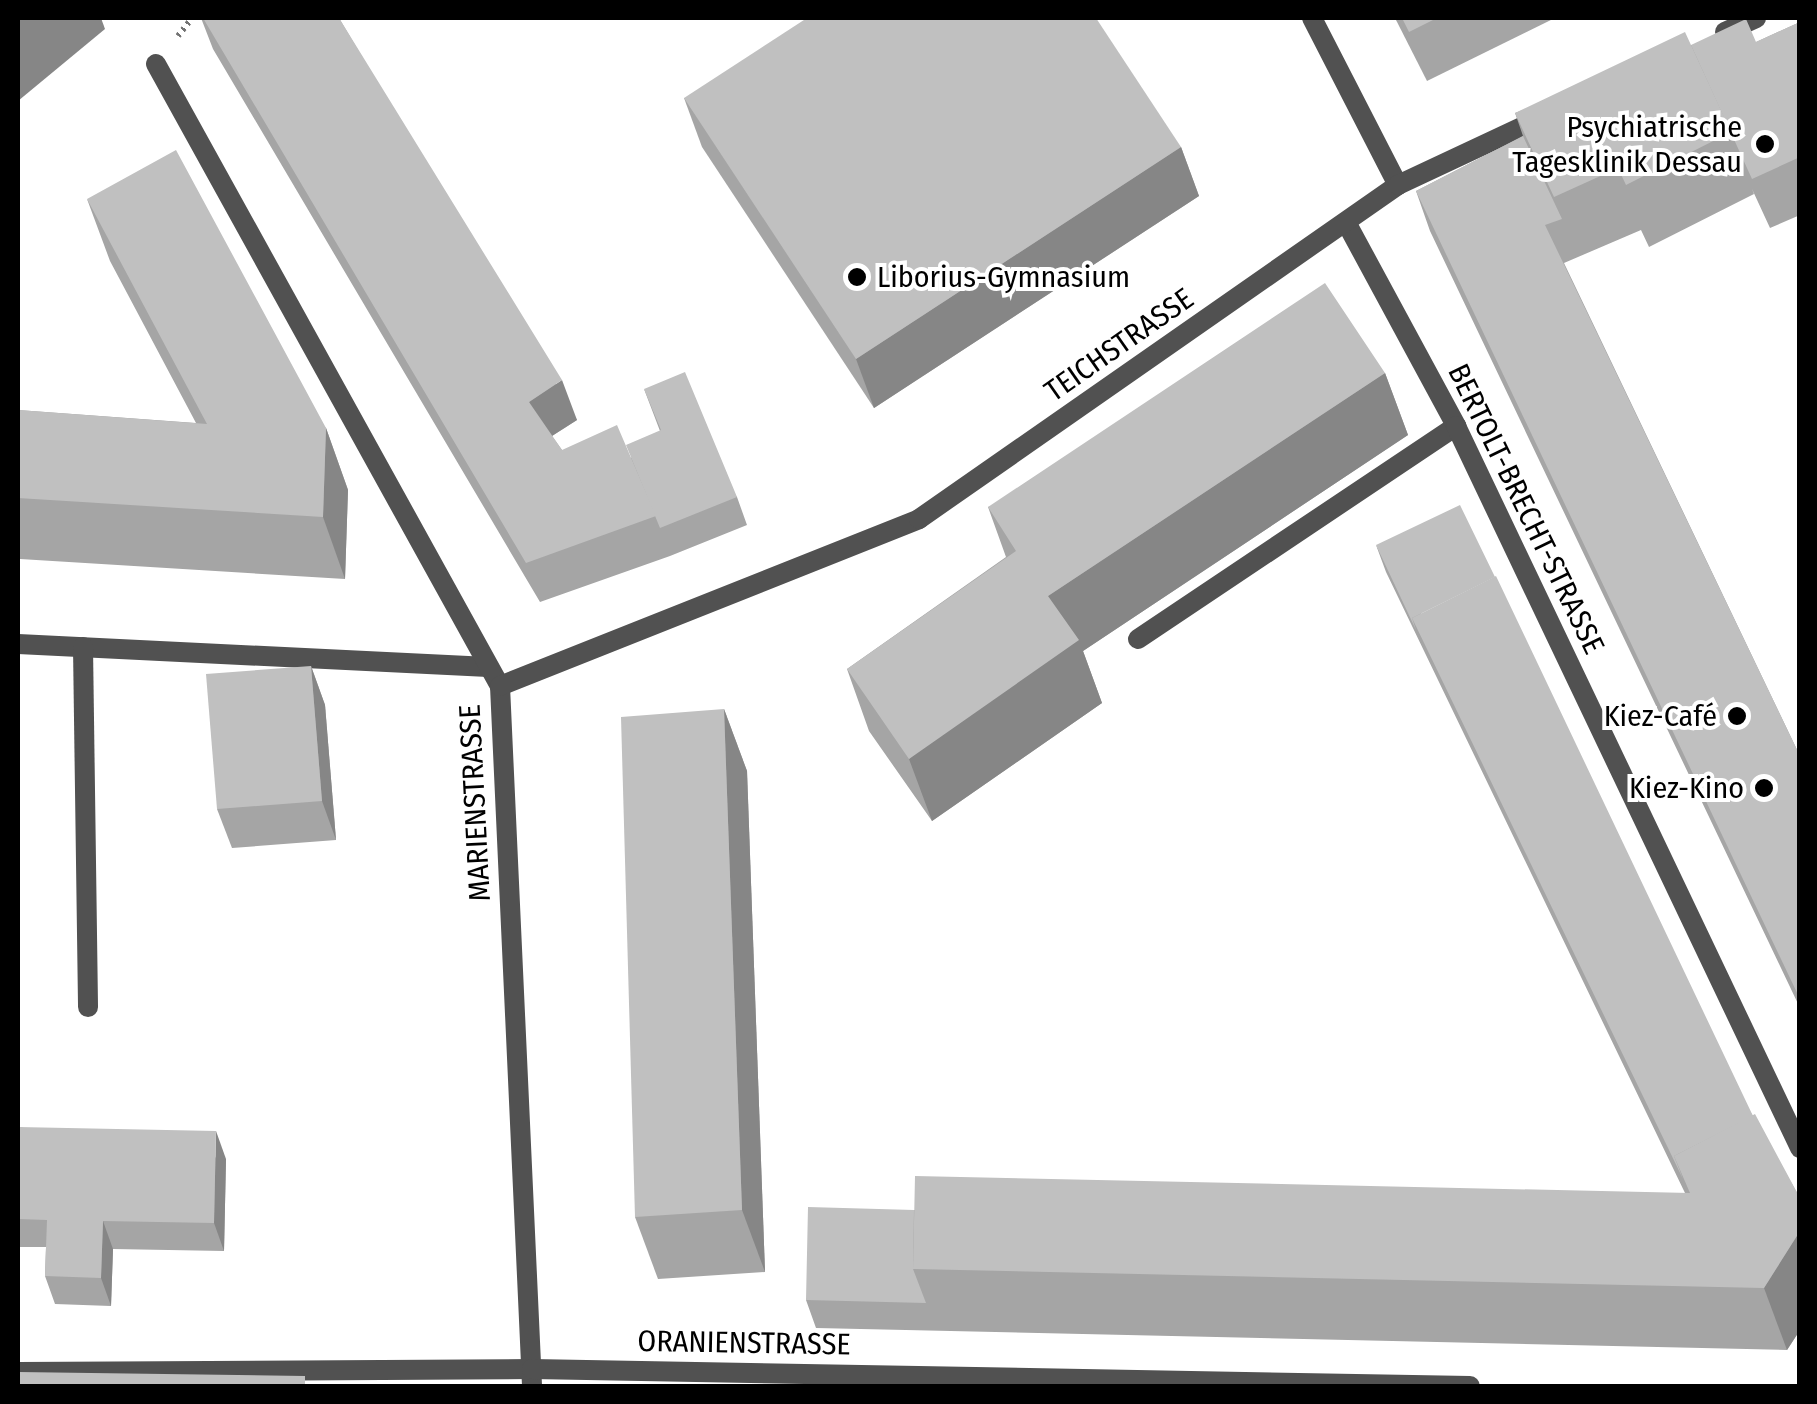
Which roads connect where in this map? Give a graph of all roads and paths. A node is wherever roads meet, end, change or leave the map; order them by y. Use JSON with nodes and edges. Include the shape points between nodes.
{"nodes":[{"id":1,"x":1312,"y":18,"type":"edge"},
{"id":2,"x":1756,"y":18,"type":"edge"},
{"id":3,"x":1702,"y":43,"type":"edge"},
{"id":4,"x":156,"y":64,"type":"dead end"},
{"id":5,"x":1559,"y":110,"type":"edge"},
{"id":6,"x":1398,"y":185,"type":"junction"},
{"id":7,"x":1347,"y":224,"type":"junction"},
{"id":8,"x":1456,"y":426,"type":"junction"},
{"id":9,"x":1138,"y":639,"type":"dead end"},
{"id":10,"x":18,"y":644,"type":"edge"},
{"id":11,"x":83,"y":647,"type":"junction"},
{"id":12,"x":488,"y":667,"type":"junction"},
{"id":13,"x":500,"y":686,"type":"junction"},
{"id":14,"x":88,"y":1007,"type":"dead end"},
{"id":15,"x":1800,"y":1148,"type":"edge"},
{"id":16,"x":18,"y":1372,"type":"edge"},
{"id":17,"x":532,"y":1378,"type":"edge"},
{"id":18,"x":1470,"y":1386,"type":"edge"}],
"edges":[{"from":1,"to":6,"type":"street"},
{"from":2,"to":3,"type":"street"},
{"from":4,"to":12,"type":"street","name":"MARIENSTRASSE"},
{"from":5,"to":6,"type":"street","name":"TEICHSTRASSE"},
{"from":6,"to":7,"type":"street","name":"TEICHSTRASSE"},
{"from":7,"to":8,"type":"street","name":"BERTOLT-BRECHT-STRASSE"},
{"from":7,"to":13,"type":"street","name":"TEICHSTRASSE","via":[[919,519]]},
{"from":8,"to":9,"type":"street"},
{"from":8,"to":15,"type":"street","name":"BERTOLT-BRECHT-STRASSE"},
{"from":10,"to":11,"type":"street"},
{"from":11,"to":12,"type":"street"},
{"from":11,"to":14,"type":"street"},
{"from":12,"to":13,"type":"street","name":"MARIENSTRASSE"},
{"from":13,"to":17,"type":"street","name":"MARIENSTRASSE"},
{"from":16,"to":17,"type":"street","name":"ORANIENSTRASSE"},
{"from":17,"to":18,"type":"street","name":"ORANIENSTRASSE"}]}
